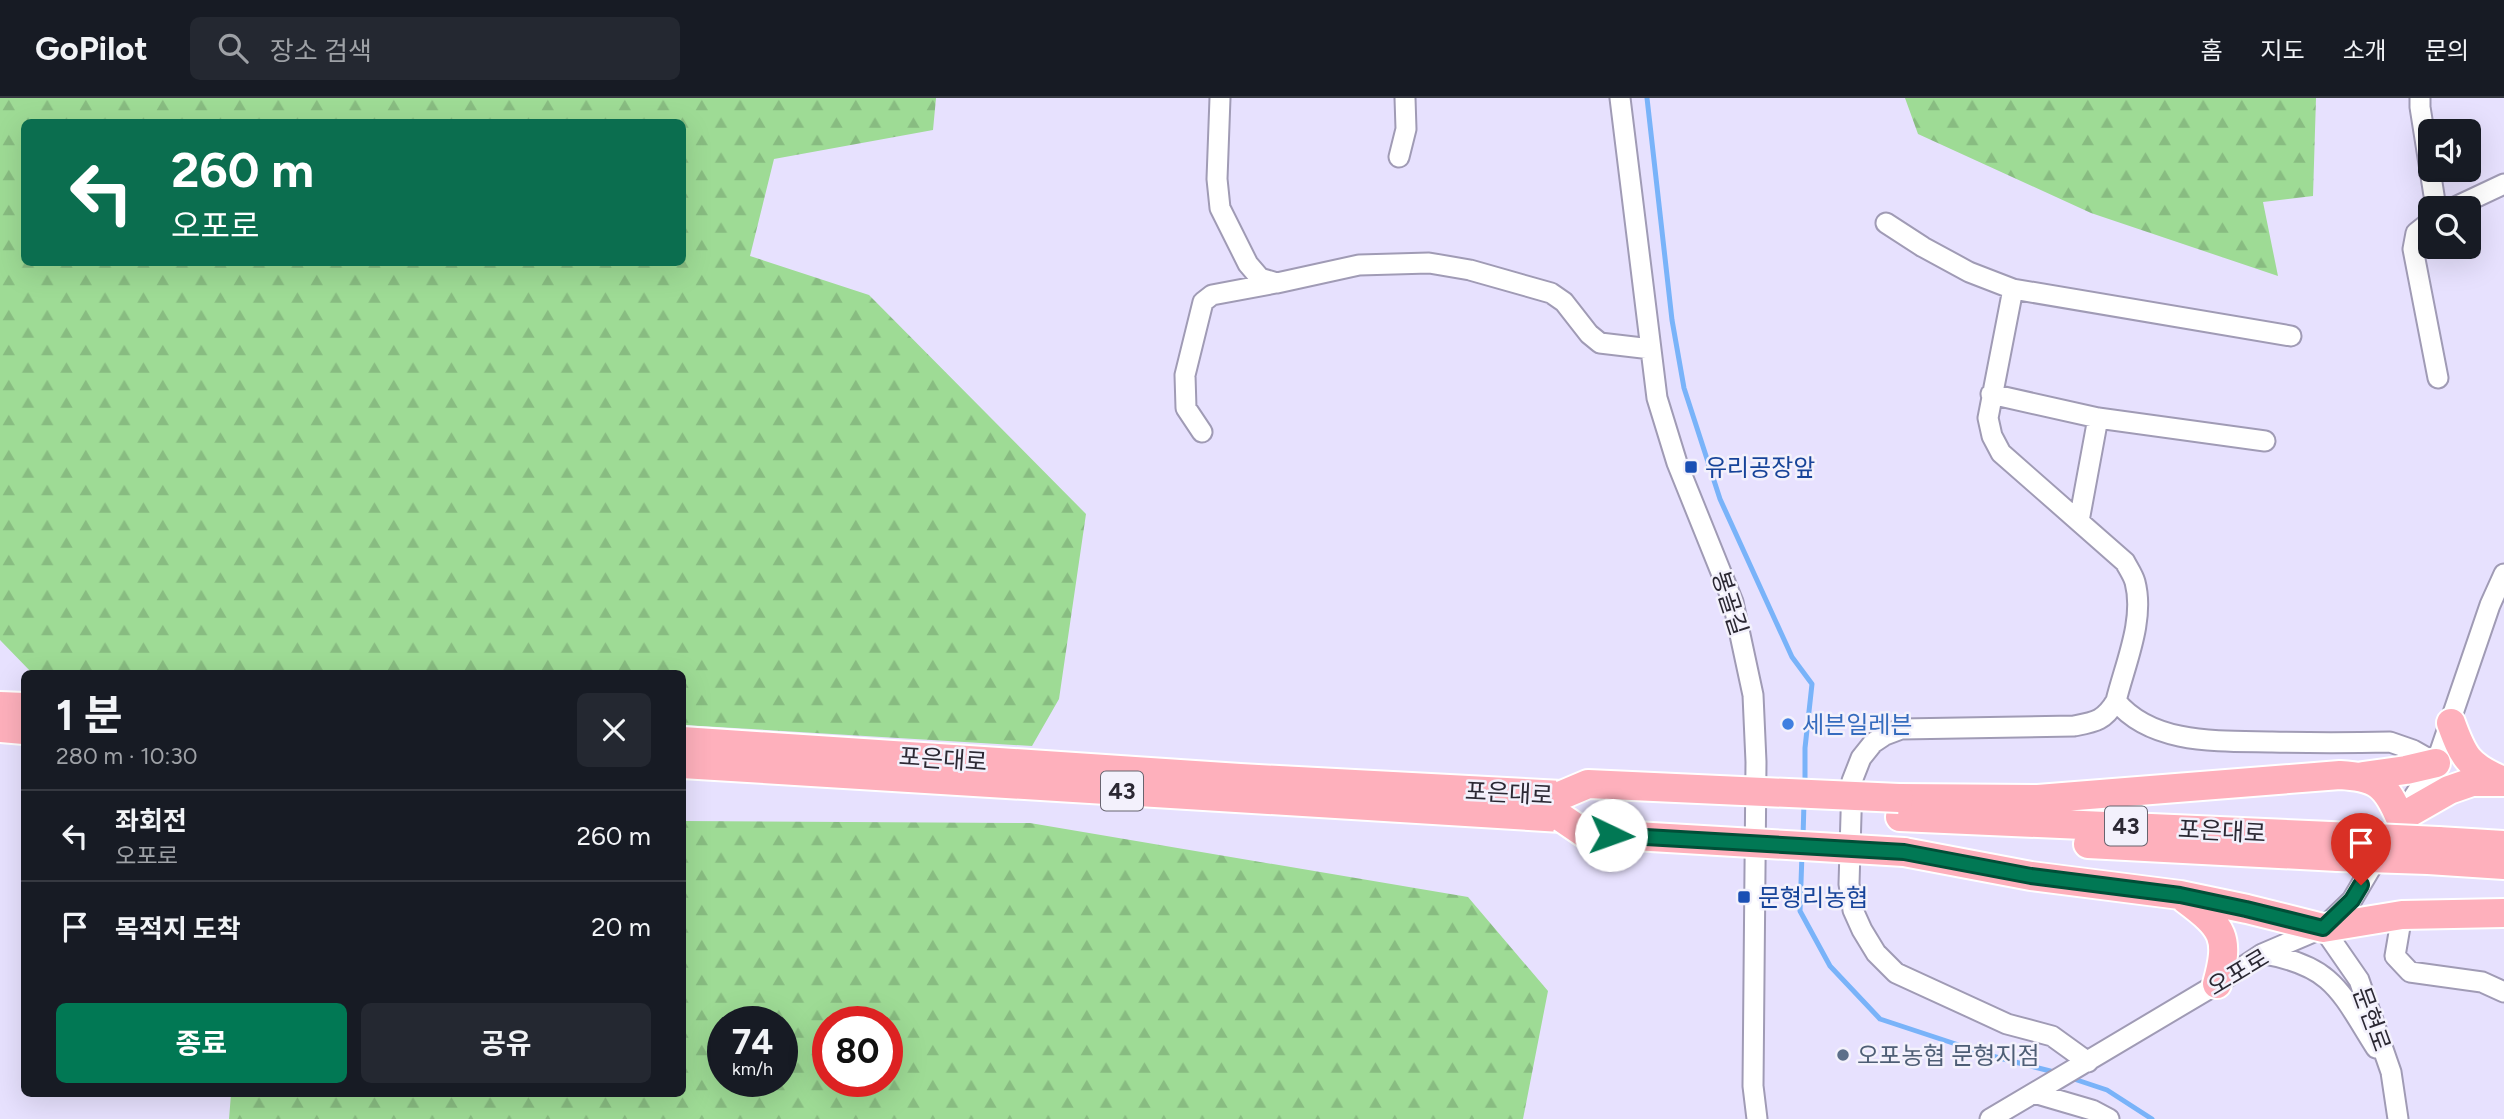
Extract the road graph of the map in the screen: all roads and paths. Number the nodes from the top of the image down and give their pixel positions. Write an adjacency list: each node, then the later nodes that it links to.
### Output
1 (1220, 98): 11 (street)
2 (1405, 98): 5 (street)
3 (1620, 98): 14 (street, 봉골길)
4 (2420, 98): 7 (street)
5 (1399, 157)
6 (2504, 184): 8 (street)
7 (2434, 196)
8 (2478, 196)
9 (1886, 223): 12 (street)
10 (2418, 231): 15 (street)
11 (1277, 283): 14 (street); 18 (street)
12 (2013, 289): 13 (street); 16 (street)
13 (2291, 336)
14 (1651, 349): 50 (street, 봉골길)
15 (2438, 378)
16 (1991, 394): 17 (street); 20 (street)
17 (2098, 418): 19 (street); 20 (street)
18 (1202, 432)
19 (2265, 441)
20 (2079, 522): 22 (street)
21 (2504, 574): 25 (street, 오포로)
22 (2116, 701): 29 (street); 47 (street)
23 (0, 706): 24 (highway)
24 (21, 707)
25 (2451, 723): 30 (street, 오포로); 33 (highway)
26 (0, 729): 27 (highway)
27 (21, 730)
28 (686, 741): 34 (highway, 포은대로 / 43)
29 (2349, 743): 30 (street); 32 (street)
30 (2436, 763): 32 (highway); 35 (street, 오포로)
31 (686, 764): 34 (highway, 포은대로 / 43)
32 (2363, 776): 35 (highway); 36 (highway)
33 (2504, 781): 35 (highway)
34 (1562, 807): 36 (highway, bridge); 36 (highway, bridge)
35 (2400, 818): 43 (street, 오포로)
36 (1901, 825): 38 (highway, 포은대로 / 43, bridge); 40 (highway)
37 (2504, 845): 38 (highway, 43)
38 (2433, 851): 39 (highway, 43)
39 (2504, 865)
40 (2180, 895): 43 (highway); 45 (highway)
41 (2504, 913): 42 (highway)
42 (2402, 915): 43 (highway); 46 (street)
43 (2323, 928): 44 (street, 오포로); 48 (street, 문현로)
44 (2263, 954): 45 (street, 오포로); 48 (street)
45 (2217, 984): 47 (street, 오포로)
46 (2504, 992)
47 (2083, 1065): 49 (street, 오포로)
48 (2391, 1072): 53 (street, 문현로)
49 (2034, 1093): 51 (street, 오포로); 52 (street)
50 (1757, 1119)
51 (1990, 1119)
52 (2109, 1119)
53 (2398, 1119)

